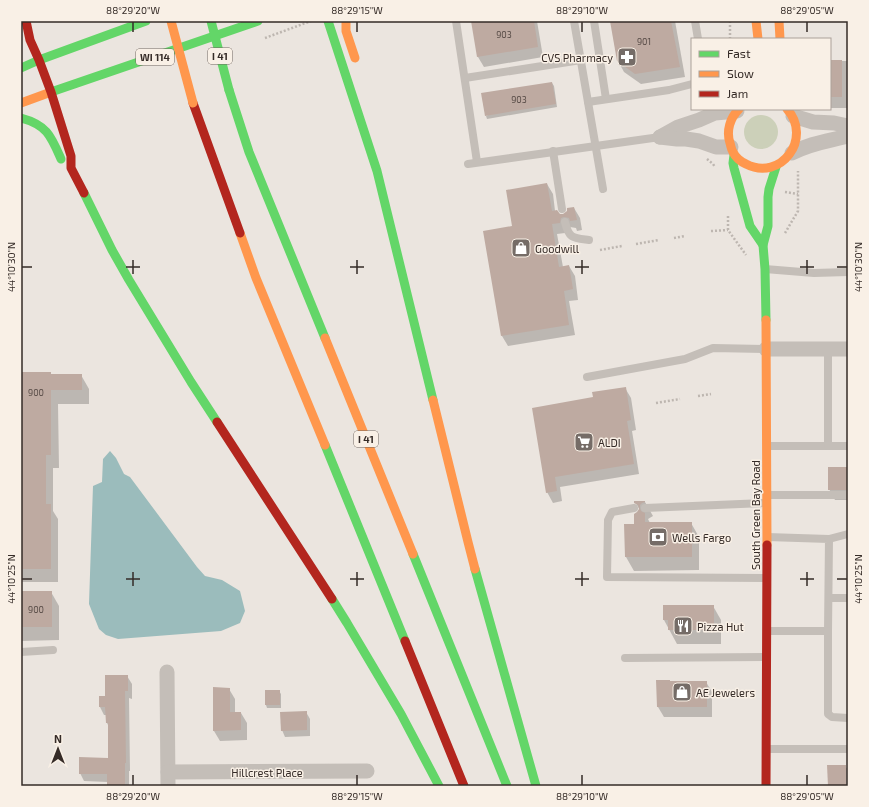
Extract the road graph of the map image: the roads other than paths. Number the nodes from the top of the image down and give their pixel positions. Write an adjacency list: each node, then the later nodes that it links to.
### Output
1 (26, 21): 17 (main road)
2 (146, 21): 17 (main road)
3 (171, 21): 78 (main road, bridge)
4 (210, 21): 79 (main road, I 41, bridge)
5 (258, 21): 23 (main road, WI 114)
6 (328, 21): 40 (main road)
7 (346, 21): 19 (main road)
8 (456, 21): 21 (lane)
9 (574, 21): 18 (lane)
10 (594, 21): 24 (lane)
11 (695, 21): 14 (lane)
12 (756, 21): 15 (main road)
13 (779, 21): 16 (main road)
14 (698, 38)
15 (758, 38)
16 (780, 38)
17 (40, 60): 20 (main road); 23 (main road)
18 (581, 60): 21 (lane); 25 (lane)
19 (358, 67)
20 (21, 68)
21 (465, 78): 36 (lane)
22 (691, 84): 24 (lane)
23 (51, 92): 26 (main road); 39 (main road)
24 (606, 99): 25 (lane)
25 (588, 102): 33 (lane)
26 (21, 103)
27 (738, 110): 32 (street); 35 (main road)
28 (790, 112): 30 (street); 37 (main road)
29 (21, 118): 39 (main road)
30 (848, 126)
31 (848, 136): 37 (street)
32 (660, 137): 33 (lane); 35 (street)
33 (596, 145): 36 (lane); 41 (lane)
34 (379, 148): 40 (main road)
35 (733, 151): 38 (main road); 45 (main road)
36 (553, 152): 42 (lane)
37 (792, 153): 38 (main road)
38 (776, 166): 45 (main road, South Green Bay Road)
39 (71, 168): 77 (main road)
40 (377, 171): 80 (main road)
41 (603, 189)
42 (562, 209)
43 (565, 222): 44 (lane)
44 (589, 240)
45 (763, 244): 46 (main road, South Green Bay Road)
46 (764, 269): 47 (lane); 48 (main road, South Green Bay Road)
47 (848, 272)
48 (766, 349): 49 (street); 51 (lane); 52 (main road, South Green Bay Road)
49 (828, 349): 50 (street); 53 (lane)
50 (848, 349)
51 (587, 377)
52 (766, 446): 53 (lane); 56 (main road, South Green Bay Road)
53 (828, 446): 54 (lane)
54 (848, 446)
55 (848, 495): 56 (lane)
56 (766, 499): 58 (lane); 60 (main road, South Green Bay Road)
57 (634, 508): 62 (lane)
58 (645, 508)
59 (848, 534): 61 (lane)
60 (767, 538): 61 (lane); 62 (main road, South Green Bay Road)
61 (829, 539): 63 (lane)
62 (767, 578): 65 (main road, South Green Bay Road)
63 (829, 598): 64 (lane); 66 (lane)
64 (848, 598)
65 (767, 631): 66 (lane); 69 (main road, South Green Bay Road)
66 (828, 631): 72 (lane)
67 (53, 650): 68 (lane)
68 (21, 652)
69 (767, 657): 70 (lane); 73 (main road, South Green Bay Road)
70 (625, 658)
71 (167, 672): 76 (street)
72 (848, 718)
73 (766, 749): 74 (lane); 81 (main road, South Green Bay Road)
74 (848, 749)
75 (367, 771): 76 (street, Hillcrest Place)
76 (168, 779)
77 (439, 786)
78 (464, 786)
79 (507, 786)
80 (536, 786)
81 (766, 786)

